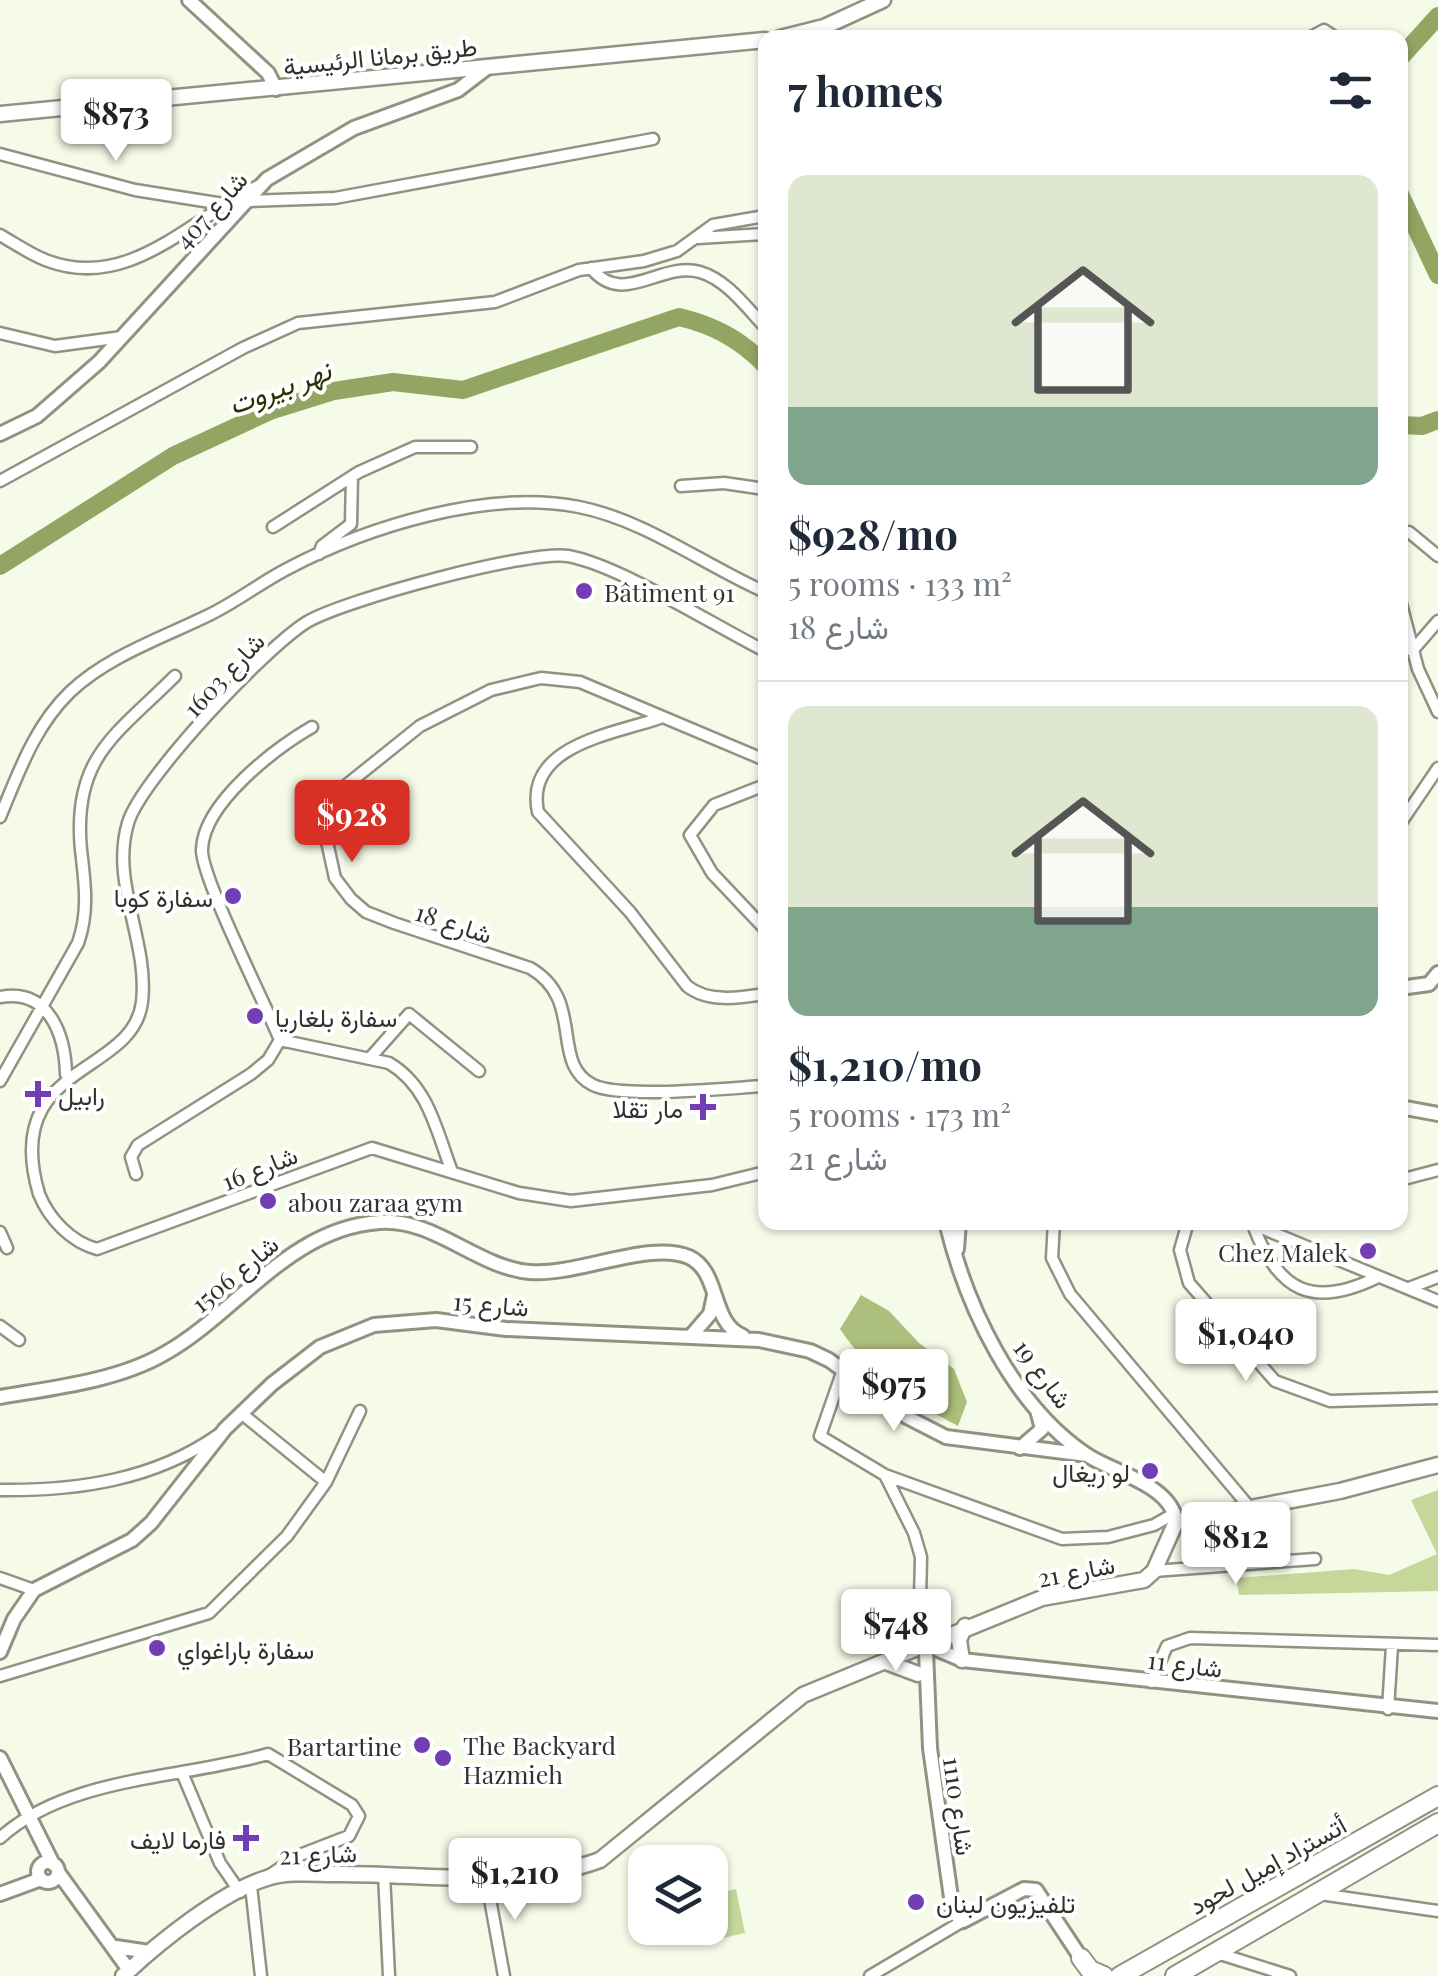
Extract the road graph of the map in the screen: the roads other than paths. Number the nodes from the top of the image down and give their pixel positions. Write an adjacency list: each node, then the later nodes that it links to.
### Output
1 (189, 0): 6 (street)
2 (883, 0): 3 (main road)
3 (812, 30)
4 (758, 41): 5 (main road, طريق برمانا الرئيسية)
5 (488, 66): 6 (main road, طريق برمانا الرئيسية); 10 (street, شارع 407)
6 (276, 89): 7 (main road, طريق برمانا الرئيسية)
7 (0, 114)
8 (654, 139): 11 (street)
9 (0, 154): 12 (street)
10 (261, 184): 11 (street, شارع 407); 12 (street)
11 (249, 202): 20 (street, شارع 407)
12 (224, 204): 15 (street)
13 (758, 217): 16 (street)
14 (758, 234): 16 (street)
15 (0, 235)
16 (698, 238): 17 (street)
17 (591, 268): 18 (street); 24 (street)
18 (758, 320)
19 (0, 334): 20 (street)
20 (122, 337): 21 (street, شارع 407)
21 (0, 434)
22 (471, 447): 23 (street)
23 (352, 478): 27 (street); 29 (street)
24 (0, 481)
25 (681, 486): 26 (street)
26 (758, 488)
27 (273, 526)
28 (1409, 532): 30 (street)
29 (319, 554): 31 (street); 44 (street)
30 (1438, 556)
31 (758, 589)
32 (1438, 621): 35 (street)
33 (1408, 634): 35 (street)
34 (758, 647): 54 (street, شارع 1603)
35 (1412, 651): 37 (street)
36 (175, 676): 50 (street)
37 (1438, 712)
38 (660, 718): 40 (street, شارع 18); 48 (street); 56 (street, شارع 18)
39 (312, 726): 51 (street)
40 (758, 757)
41 (1438, 768): 43 (street)
42 (758, 788): 45 (street)
43 (1408, 812)
44 (0, 817)
45 (758, 922)
46 (1438, 973): 47 (street)
47 (1408, 987)
48 (758, 994)
49 (0, 996): 50 (street)
50 (43, 1007): 54 (street); 55 (street)
51 (280, 1040): 52 (street); 61 (street)
52 (370, 1058): 53 (street); 59 (street)
53 (479, 1070)
54 (66, 1074): 59 (street, شارع 16)
55 (0, 1081)
56 (758, 1086)
57 (1408, 1108): 58 (street)
58 (1438, 1114)
59 (450, 1169): 62 (street, شارع 16)
60 (1438, 1170): 63 (street)
61 (136, 1174)
62 (758, 1174)
63 (1408, 1178)
64 (948, 1230): 72 (street, شارع 19)
65 (958, 1230): 72 (street)
66 (1054, 1230): 95 (street)
67 (1186, 1230): 84 (street)
68 (1253, 1230): 73 (street)
69 (1264, 1230): 73 (street)
70 (0, 1232): 71 (street)
71 (7, 1248)
72 (956, 1256): 85 (street, شارع 19)
73 (1378, 1277): 75 (street)
74 (1438, 1277): 75 (street)
75 (1409, 1288): 77 (street)
76 (714, 1293): 79 (street); 81 (street, شارع 1506); 83 (street, شارع 1506)
77 (1438, 1301)
78 (0, 1326): 80 (street)
79 (691, 1336): 81 (street, شارع 15); 87 (street, شارع 15)
80 (19, 1340)
81 (758, 1340): 82 (street, شارع 15)
82 (843, 1370): 89 (street, شارع 15); 92 (street)
83 (0, 1397)
84 (1438, 1398)
85 (1036, 1408): 89 (street); 90 (street, شارع 19)
86 (360, 1411): 93 (street)
87 (241, 1414): 88 (street, شارع 15); 93 (street)
88 (225, 1429): 94 (street); 100 (street, شارع 15)
89 (1020, 1448): 90 (street, شارع 15)
90 (1086, 1454): 96 (street, شارع 19)
91 (1438, 1465): 95 (main road)
92 (885, 1475): 96 (street); 104 (street)
93 (326, 1482): 109 (street)
94 (0, 1490)
95 (1251, 1508): 96 (main road)
96 (1175, 1517): 98 (main road)
97 (1314, 1559): 98 (street)
98 (1154, 1570): 101 (main road, شارع 21)
99 (0, 1578): 100 (street)
100 (34, 1590): 105 (street)
101 (964, 1626): 104 (main road, شارع 21); 106 (main road)
102 (1438, 1645): 103 (street)
103 (1392, 1646): 110 (street); 112 (street)
104 (923, 1647): 106 (street, شارع 11); 107 (main road, شارع 21); 108 (street); 111 (street)
105 (0, 1652)
106 (962, 1660): 110 (street, شارع 11)
107 (885, 1662): 108 (main road); 123 (main road, شارع 21)
108 (918, 1674): 111 (street)
109 (0, 1676)
110 (1151, 1682): 112 (street, شارع 11)
111 (926, 1691): 128 (street, شارع 1110)
112 (1388, 1708): 113 (street, شارع 11)
113 (1438, 1711)
114 (0, 1758): 117 (street)
115 (183, 1776): 117 (street); 122 (street); 124 (street)
116 (1438, 1796): 139 (highway, أتستراد إميل لحود)
117 (26, 1815): 119 (street); 120 (street)
118 (1438, 1823): 126 (highway, أتستراد إميل لحود)
119 (0, 1838)
120 (48, 1872): 125 (street); 129 (street)
121 (384, 1874): 122 (main road, شارع 21); 123 (main road, شارع 21); 135 (street)
122 (267, 1878): 124 (main road, شارع 21)
123 (486, 1878): 136 (street)
124 (245, 1889): 130 (main road, شارع 21); 134 (street)
125 (0, 1894)
126 (1317, 1894): 127 (street); 131 (highway, أتستراد إميل لحود)
127 (1438, 1911)
128 (963, 1921): 132 (street); 137 (street)
129 (116, 1946): 130 (street); 133 (street)
130 (148, 1952): 133 (main road, شارع 21)
131 (1216, 1952): 140 (highway, أتستراد إميل لحود); 141 (street)
132 (1082, 1967): 138 (highway)
133 (126, 1973)
134 (261, 1976)
135 (389, 1976)
136 (504, 1976)
137 (870, 1976)
138 (1104, 1976)
139 (1119, 1976)
140 (1175, 1976)
141 (1290, 1976)

